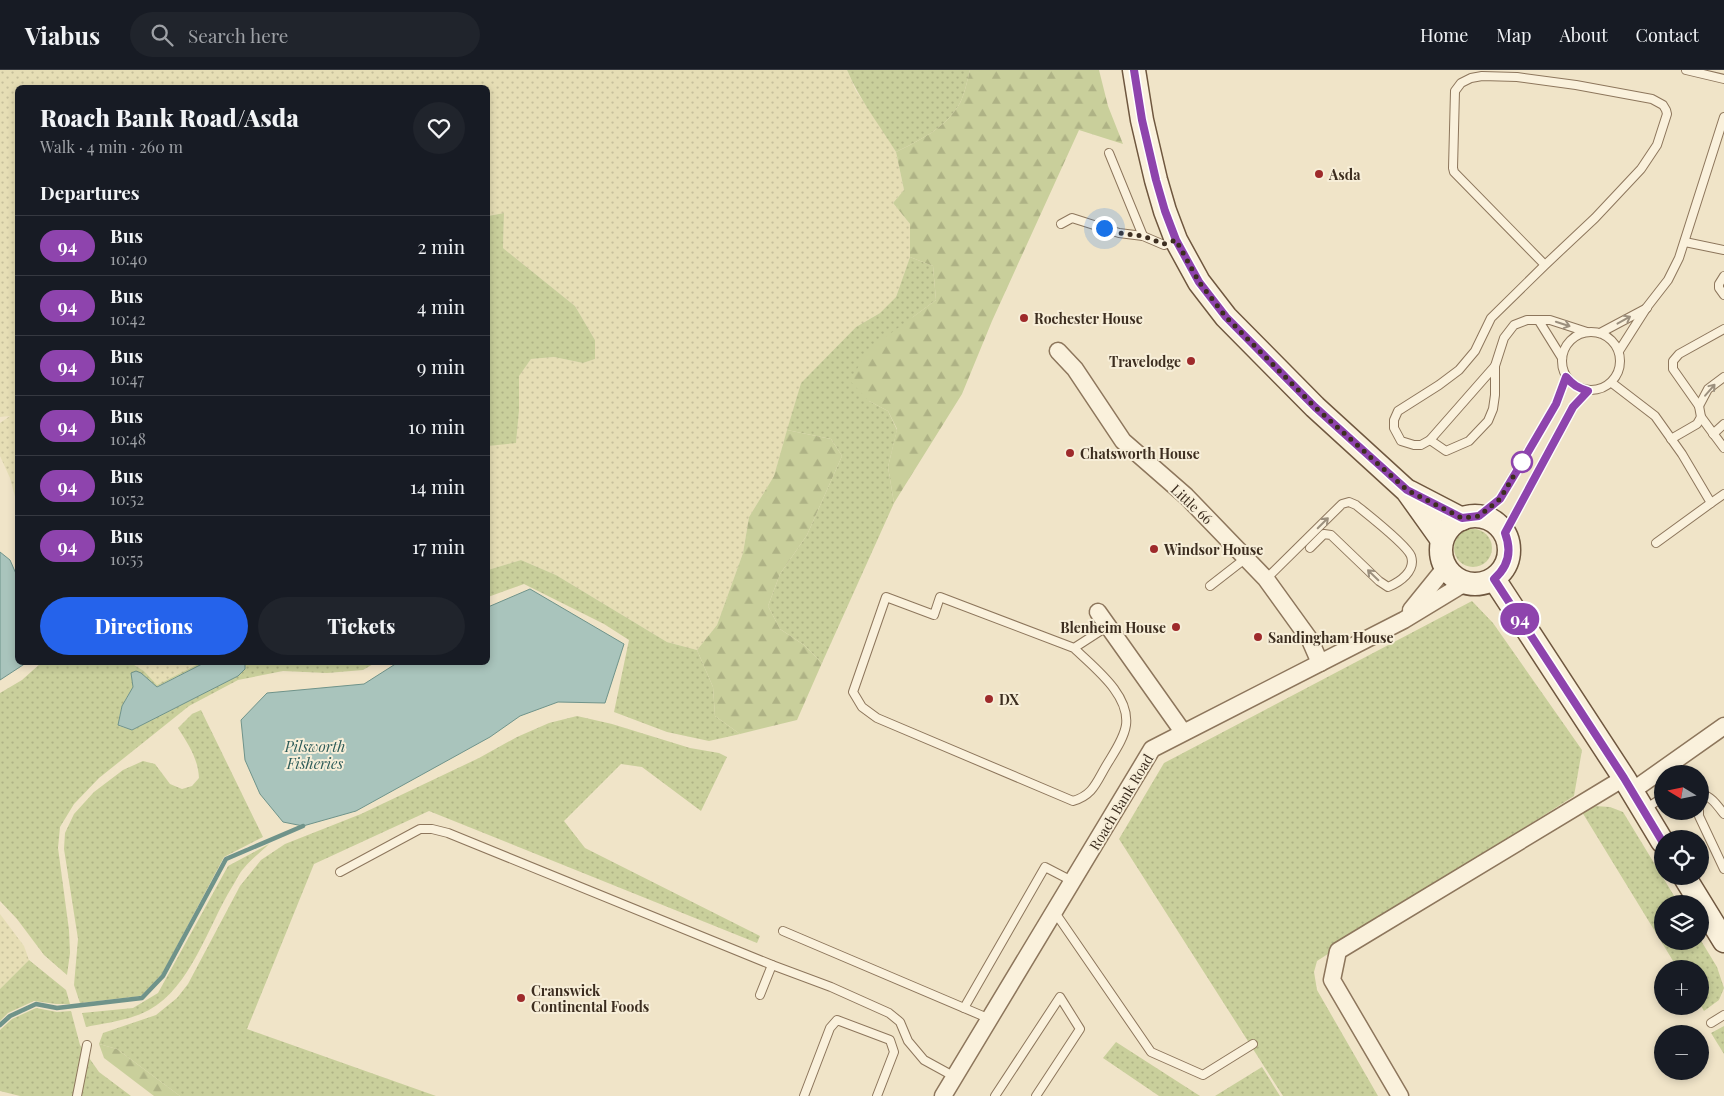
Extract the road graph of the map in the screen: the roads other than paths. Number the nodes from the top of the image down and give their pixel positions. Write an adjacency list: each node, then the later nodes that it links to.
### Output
1 (1134, 70): 8 (street)
2 (1686, 70): 3 (lane)
3 (1724, 79)
4 (1724, 117): 9 (lane)
5 (1108, 154): 7 (lane)
6 (1061, 224): 7 (lane)
7 (1143, 236): 8 (lane)
8 (1176, 240): 34 (street)
9 (1685, 242): 10 (lane); 14 (lane)
10 (1724, 250)
11 (1545, 264): 11 (lane); 32 (lane)
12 (1724, 276): 13 (lane)
13 (1724, 296)
14 (1647, 307): 18 (lane, one-way to 14); 20 (lane)
15 (1539, 321): 17 (lane, one-way to 17); 21 (lane); 22 (lane)
16 (1724, 329): 27 (lane)
17 (1587, 332): 18 (lane); 21 (lane)
18 (1600, 333): 20 (lane)
19 (1058, 351): 42 (street, Little 66)
20 (1619, 351): 25 (lane)
21 (1562, 358): 23 (lane)
22 (1495, 366): 32 (lane); 32 (lane)
23 (1566, 377): 26 (lane); 37 (lane)
24 (1724, 377): 27 (lane, one-way to 24)
25 (1612, 383): 26 (lane); 31 (lane)
26 (1588, 391): 38 (lane)
27 (1699, 406): 28 (lane)
28 (1701, 417): 30 (lane); 31 (lane)
29 (1724, 424): 30 (lane)
30 (1713, 434): 33 (lane)
31 (1671, 438): 36 (lane)
32 (1430, 440)
33 (1724, 448)
34 (1407, 490): 37 (street); 39 (street)
35 (1724, 494): 36 (lane)
36 (1712, 503): 40 (lane)
37 (1470, 517): 38 (street); 39 (street)
38 (1505, 533): 45 (street)
39 (1442, 540): 43 (street)
40 (1656, 543)
41 (1310, 548): 44 (lane, one-way to 41)
42 (1246, 558): 44 (street, Little 66); 47 (lane)
43 (1445, 568): 46 (street); 49 (street, Roach Bank Road)
44 (1266, 579): 52 (street, Little 66)
45 (1494, 579): 46 (street); 55 (street)
46 (1465, 583): 49 (street, Roach Bank Road)
47 (1210, 586)
48 (1098, 612): 50 (street)
49 (1404, 620): 52 (street, Roach Bank Road)
50 (1108, 626): 51 (lane); 54 (street)
51 (1074, 648): 51 (lane)
52 (1320, 663): 54 (street, Roach Bank Road)
53 (1724, 726): 55 (street)
54 (1183, 732): 64 (street, Roach Bank Road)
55 (1628, 785): 58 (street); 84 (street)
56 (1709, 799): 59 (lane)
57 (1654, 803): 58 (lane)
58 (1643, 810): 61 (street)
59 (1724, 814)
60 (1701, 820): 62 (lane)
61 (1655, 830)
62 (1724, 869)
63 (340, 872): 69 (lane)
64 (1072, 882): 66 (street, Roach Bank Road); 71 (lane)
65 (1690, 885): 68 (street)
66 (1054, 912): 73 (street, Roach Bank Road); 75 (lane)
67 (782, 931): 71 (lane)
68 (1724, 941)
69 (772, 966): 70 (lane); 77 (lane)
70 (760, 995)
71 (964, 1008): 73 (lane)
72 (1724, 1015): 74 (lane)
73 (990, 1019): 77 (street, Roach Bank Road)
74 (1711, 1023)
75 (1253, 1044)
76 (87, 1045): 78 (lane)
77 (955, 1077): 81 (street, Roach Bank Road)
78 (76, 1096)
79 (804, 1096): 80 (lane)
80 (877, 1096)
81 (943, 1096)
82 (995, 1096): 83 (lane)
83 (1036, 1096)
84 (1400, 1096)

